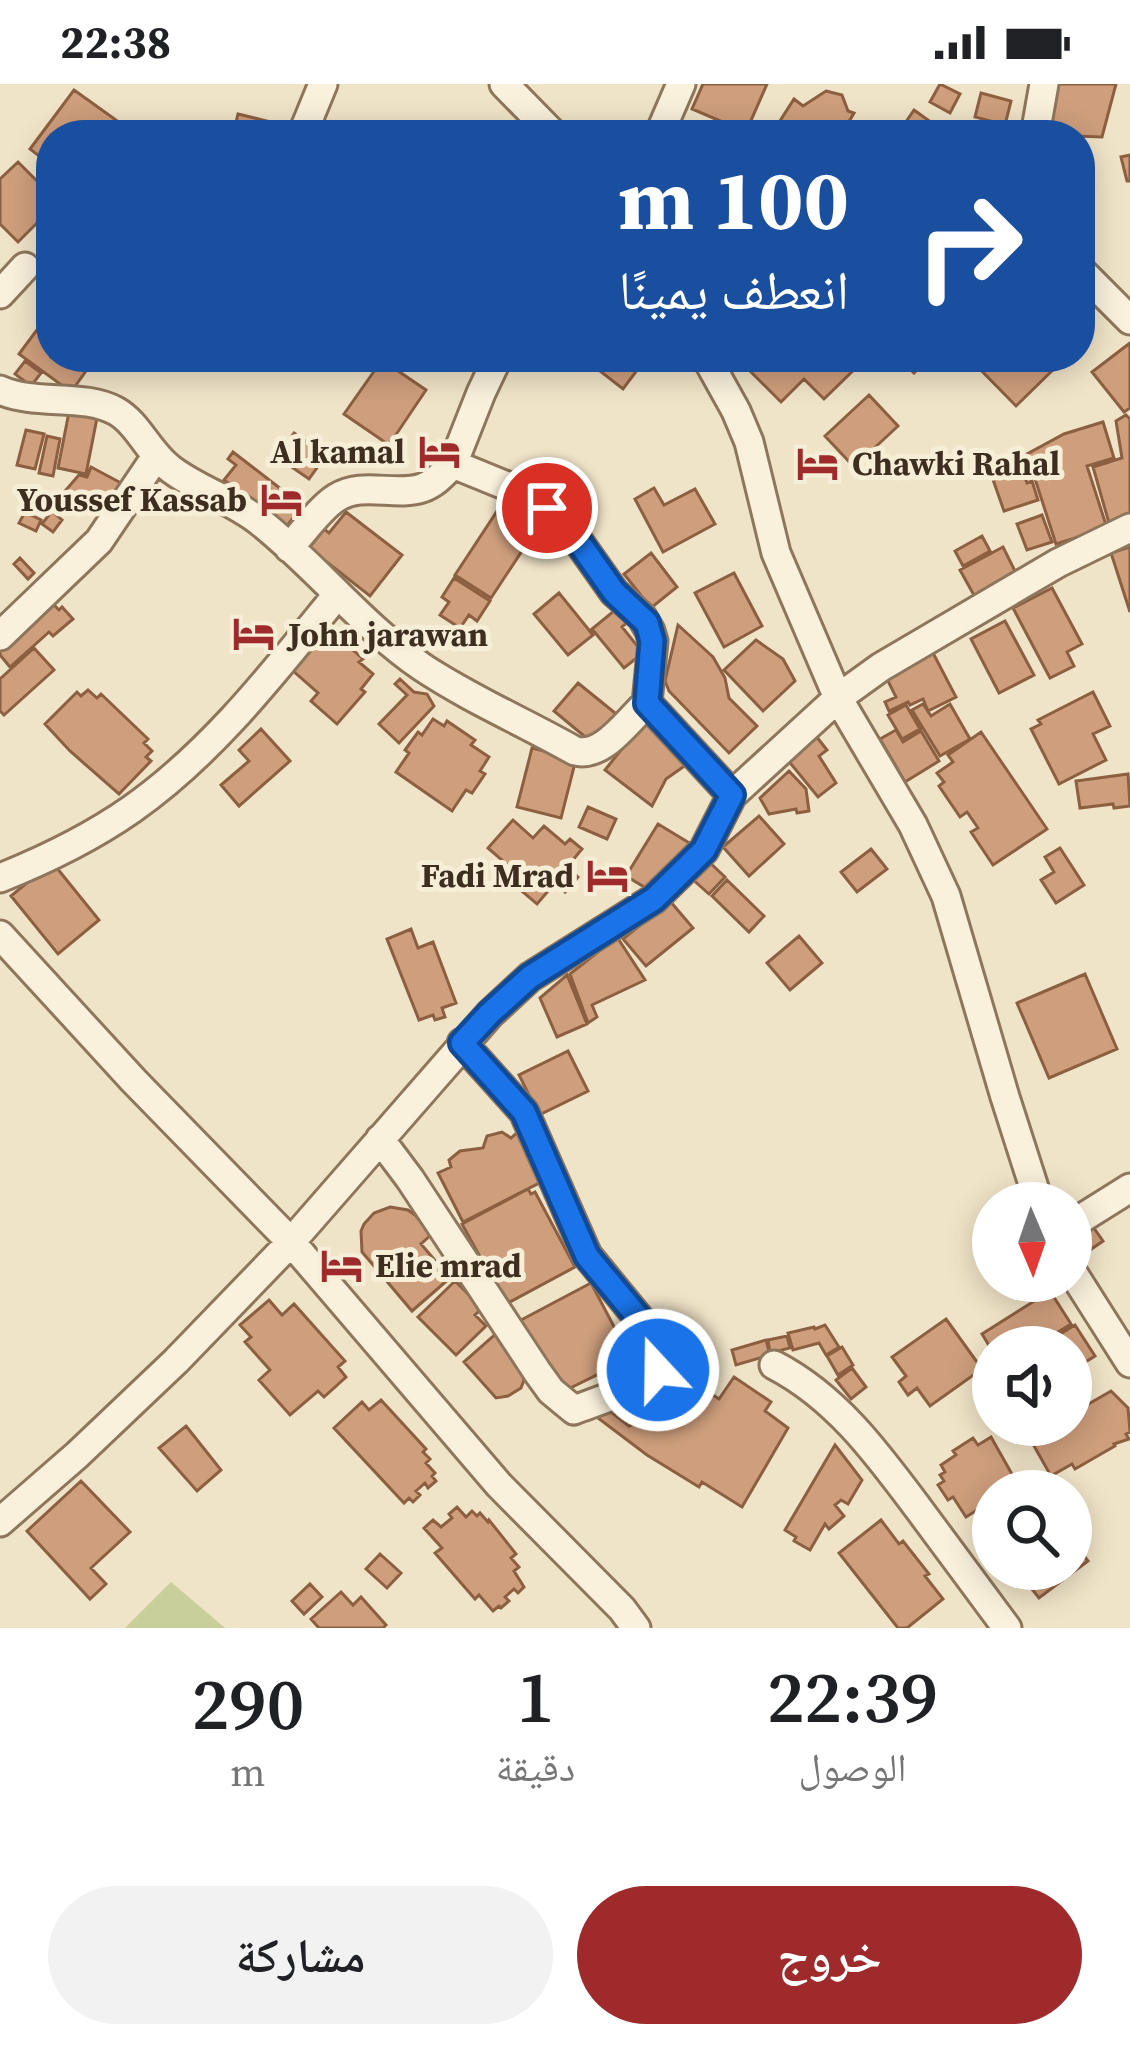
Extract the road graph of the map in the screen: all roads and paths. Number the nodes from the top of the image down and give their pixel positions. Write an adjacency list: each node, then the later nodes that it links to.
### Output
1 (323, 84): 5 (street)
2 (504, 84): 6 (street)
3 (681, 84): 7 (street)
4 (1044, 84): 8 (street)
5 (308, 120)
6 (539, 120)
7 (665, 120)
8 (1038, 120)
9 (25, 267): 11 (street)
10 (1095, 285): 12 (street)
11 (0, 294)
12 (1130, 320)
13 (491, 372): 17 (street)
14 (714, 372): 22 (street)
15 (0, 390): 16 (street)
16 (154, 458): 19 (street); 21 (street)
17 (453, 464): 19 (street); 23 (street)
18 (1130, 528): 22 (street)
19 (289, 548): 20 (street)
20 (338, 595): 23 (street); 25 (street)
21 (0, 636)
22 (838, 698): 24 (street); 29 (street)
23 (647, 703): 24 (street)
24 (732, 795): 27 (street)
25 (0, 878)
26 (0, 934): 32 (street)
27 (462, 1043): 28 (street); 28 (street)
28 (380, 1139): 32 (street)
29 (1032, 1182)
30 (1130, 1188): 31 (street)
31 (1092, 1212)
32 (291, 1242): 36 (street); 37 (street)
33 (1091, 1302): 34 (street)
34 (1130, 1364)
35 (774, 1366): 38 (street)
36 (0, 1522)
37 (636, 1628)
38 (1006, 1628)

